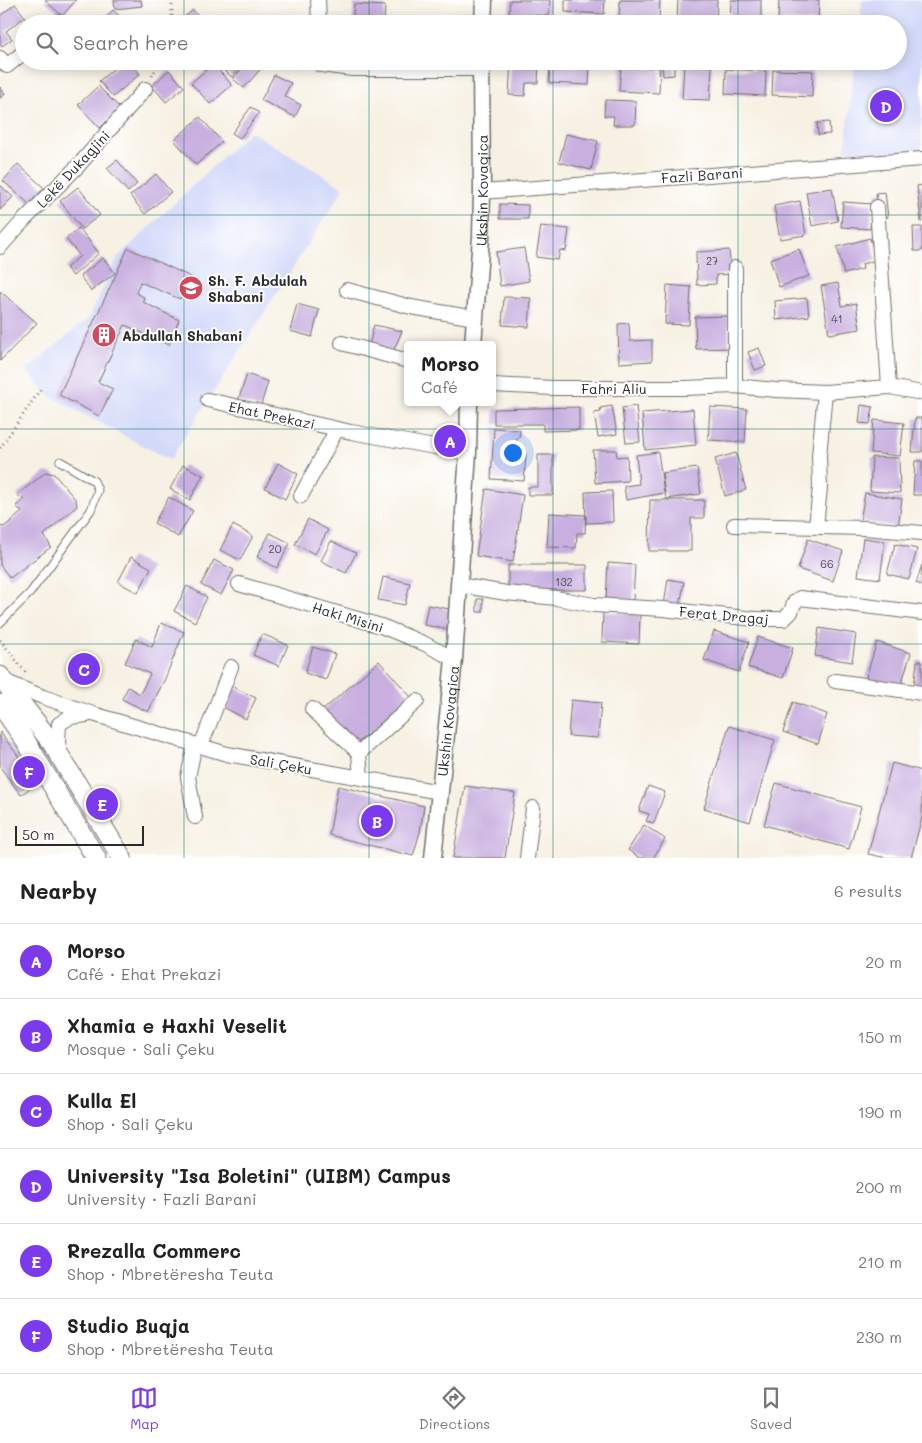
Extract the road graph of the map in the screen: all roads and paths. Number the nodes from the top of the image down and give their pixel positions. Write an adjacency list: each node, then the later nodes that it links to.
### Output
1 (172, 0): 4 (path)
2 (318, 0): 5 (street)
3 (484, 0): 6 (street)
4 (172, 15)
5 (319, 15)
6 (483, 15)
7 (0, 58): 8 (street)
8 (15, 59)
9 (481, 70): 12 (street, Ukshin Kovaqica)
10 (145, 89): 14 (street, Lekë Dukagjini)
11 (922, 159): 12 (street, Fazli Barani)
12 (482, 192): 17 (street, Ukshin Kovaqica)
13 (877, 207): 23 (street)
14 (0, 247)
15 (736, 268): 22 (street)
16 (347, 290): 17 (street)
17 (475, 318): 18 (street, Ukshin Kovaqica)
18 (473, 341)
19 (342, 343): 20 (street)
20 (404, 360)
21 (496, 385): 22 (street, Fahri Aliu)
22 (735, 386): 25 (street, Fahri Aliu)
23 (889, 387): 25 (street, Fahri Aliu); 26 (street, Fahri Aliu)
24 (42, 388): 30 (path)
25 (825, 392): 35 (street)
26 (922, 393)
27 (208, 400): 29 (street, Ehat Prekazi)
28 (469, 406): 31 (street, Ukshin Kovaqica)
29 (337, 429): 31 (street, Ehat Prekazi); 33 (street, Ehat Prekazi)
30 (0, 448)
31 (468, 453): 38 (street, Ukshin Kovaqica)
32 (60, 461): 40 (lane)
33 (301, 496)
34 (734, 525): 35 (street)
35 (816, 528): 36 (street)
36 (922, 533)
37 (239, 584): 41 (street, Haki Misini)
38 (459, 585): 39 (street, Ferat Dragaj); 41 (street, Ukshin Kovaqica)
39 (922, 613)
40 (0, 624)
41 (454, 659): 54 (street, Ukshin Kovaqica)
42 (231, 666): 50 (street)
43 (2, 677): 49 (street, Sali Çeku); 52 (main road)
44 (835, 681): 45 (street)
45 (922, 693)
46 (417, 701): 51 (street)
47 (0, 704): 57 (main road)
48 (312, 709): 51 (street)
49 (93, 714): 50 (street, Sali Çeku); 52 (street, Sali Çeku)
50 (198, 745): 53 (street, Sali Çeku); 56 (street)
51 (358, 753): 53 (street)
52 (60, 757): 58 (main road)
53 (361, 778): 54 (street, Sali Çeku)
54 (440, 792): 59 (street, Ukshin Kovaqica)
55 (533, 808): 60 (street)
56 (195, 817)
57 (96, 858)
58 (122, 858)
59 (433, 858)
60 (527, 858)

